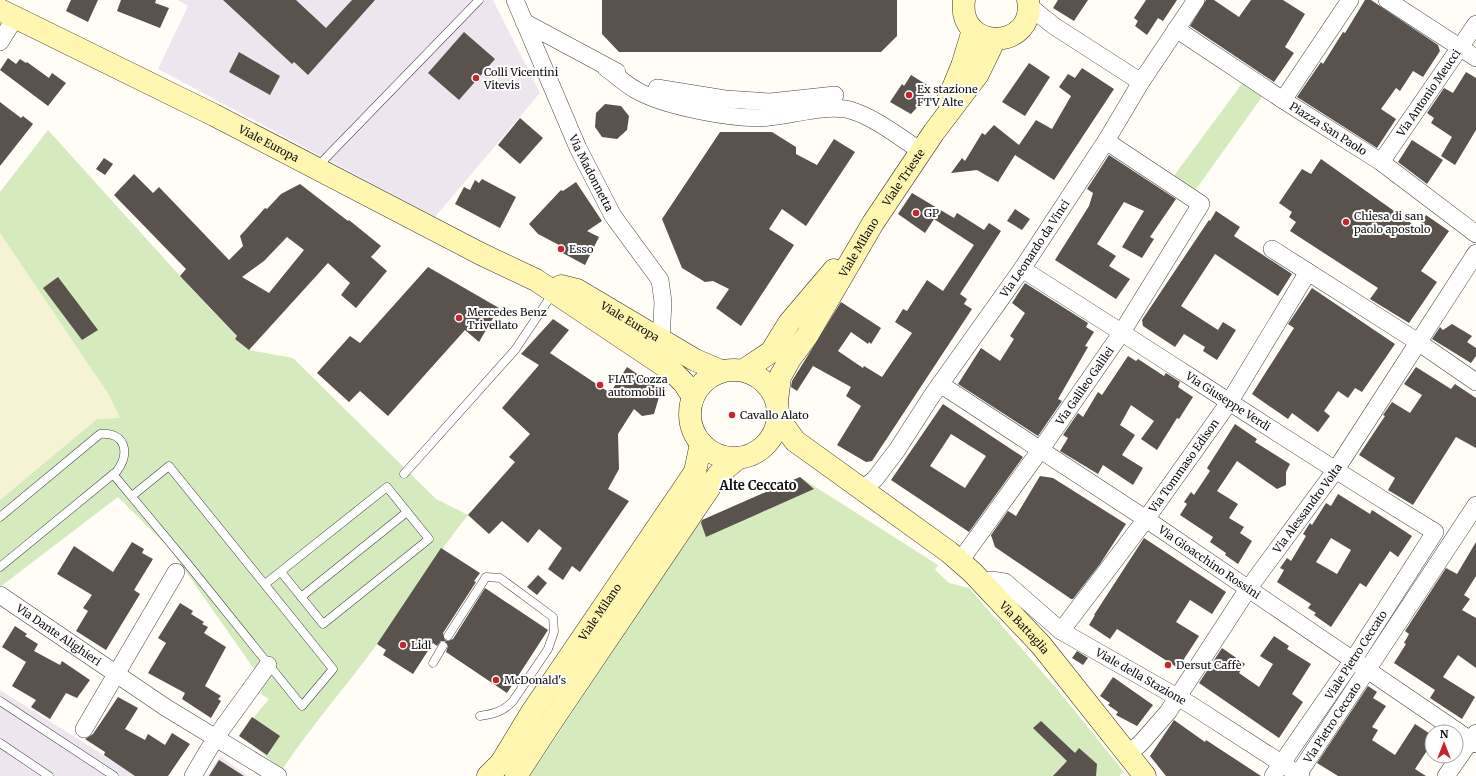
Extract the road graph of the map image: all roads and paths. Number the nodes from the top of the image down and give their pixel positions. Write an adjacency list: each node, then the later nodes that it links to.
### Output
1 (479, 0): 27 (lane)
2 (515, 0): 9 (street, Via Madonnetta)
3 (964, 0): 14 (main road)
4 (1196, 0): 13 (street, Via Leonardo da Vinci)
5 (1350, 0): 22 (street)
6 (1387, 0): 17 (street)
7 (1029, 3): 11 (street); 12 (main road)
8 (8, 14): 16 (street); 27 (main road, Viale Europa)
9 (524, 22): 19 (street); 36 (street, Via Madonnetta)
10 (1476, 24): 17 (street, Via Antonio Meucci)
11 (1054, 26): 12 (street); 20 (street)
12 (1022, 27): 15 (main road)
13 (1176, 29): 20 (street, Via Leonardo da Vinci); 22 (street, Piazza San Paolo)
14 (973, 30): 15 (main road); 23 (main road, Viale Trieste)
15 (995, 39): 23 (main road, Viale Trieste)
16 (0, 42)
17 (1460, 47): 18 (street); 26 (street, Via Antonio Meucci)
18 (1476, 58)
19 (606, 68): 21 (street); 25 (street)
20 (1141, 82): 24 (street, Via Leonardo da Vinci)
21 (835, 95)
22 (1283, 100): 26 (street, Piazza San Paolo)
23 (934, 132): 25 (main road, Viale Trieste)
24 (1106, 141): 32 (street, Via Leonardo da Vinci); 35 (street, Via Galileo Galilei)
25 (921, 151): 28 (main road, Viale Trieste)
26 (1381, 162): 29 (street, Piazza San Paolo)
27 (317, 167): 34 (main road, Viale Europa)
28 (873, 223): 38 (main road, Viale Milano); 44 (main road, Viale Milano)
29 (1476, 234)
30 (1272, 249): 33 (street)
31 (1476, 253): 37 (street, Via Alessandro Volta)
32 (1022, 269): 35 (street, Via Giuseppe Verdi); 41 (street, Via Leonardo da Vinci)
33 (1308, 272): 37 (street); 43 (street, Via Tommaso Edison)
34 (545, 286): 36 (main road, Viale Europa); 42 (main road, Viale Europa); 51 (lane)
35 (1122, 332): 43 (street, Via Giuseppe Verdi); 47 (street, Via Galileo Galilei)
36 (661, 340): 39 (main road, Viale Europa)
37 (1418, 342): 40 (street); 49 (street, Via Alessandro Volta)
38 (744, 370): 39 (main road); 44 (main road)
39 (721, 371): 42 (main road)
40 (1476, 382)
41 (940, 384): 47 (street, Via Gioacchino Rossini); 52 (street, Via Leonardo da Vinci)
42 (693, 397): 45 (main road)
43 (1230, 401): 49 (street, Via Giuseppe Verdi); 58 (street, Via Tommaso Edison)
44 (778, 410): 46 (main road, Viale Milano); 52 (main road, Via Battaglia)
45 (701, 443): 48 (main road); 92 (main road, Viale Milano)
46 (762, 448): 48 (main road, Viale Milano); 54 (main road, Via Battaglia)
47 (1041, 449): 58 (street, Via Gioacchino Rossini); 60 (street, Via Galileo Galilei)
48 (738, 458): 93 (main road, Viale Milano)
49 (1335, 471): 59 (street, Via Giuseppe Verdi); 66 (street, Via Alessandro Volta)
50 (113, 474): 53 (lane); 57 (lane); 61 (lane)
51 (404, 474)
52 (862, 489): 54 (main road, Via Battaglia)
53 (132, 496): 65 (lane); 74 (lane)
54 (881, 503): 60 (main road, Via Battaglia)
55 (1476, 505): 75 (street, Viale Pietro Ceccato)
56 (407, 512): 63 (lane); 68 (lane); 68 (lane)
57 (0, 517)
58 (1146, 519): 66 (street, Via Gioacchino Rossini); 69 (street, Via Tommaso Edison)
59 (1435, 532): 72 (street, Viale Pietro Ceccato)
60 (960, 561): 64 (main road, Via Battaglia)
61 (0, 567)
62 (176, 572): 76 (street)
63 (281, 572): 65 (lane); 68 (lane)
64 (982, 583): 69 (street, Viale della Stazione); 84 (main road, Via Battaglia)
65 (265, 584): 74 (lane)
66 (1248, 589): 72 (street, Via Gioacchino Rossini); 77 (street, Via Alessandro Volta)
67 (0, 595): 76 (street, Via Dante Alighieri)
68 (301, 597)
69 (1061, 631): 77 (street, Viale della Stazione)
70 (448, 636): 79 (lane)
71 (443, 646): 73 (lane)
72 (1353, 660): 75 (street, Via Gioacchino Rossini); 85 (street, Viale Pietro Ceccato)
73 (433, 663)
74 (268, 666): 81 (street)
75 (1368, 670): 82 (street, Via Gioacchino Rossini); 87 (street, Via Pietro Ceccato)
76 (117, 675): 80 (street); 81 (street, Via Dante Alighieri)
77 (1176, 697): 84 (street, Via Alessandro Volta); 85 (street, Viale della Stazione)
78 (0, 701): 89 (lane)
79 (480, 716)
80 (84, 729)
81 (216, 737): 90 (street); 91 (street, Via Dante Alighieri)
82 (1474, 739): 94 (street)
83 (0, 743): 88 (lane)
84 (1127, 754): 86 (main road, Via Battaglia)
85 (1278, 770): 87 (street, Viale della Stazione)
86 (1141, 775)
87 (1299, 775)
88 (49, 776)
89 (114, 776)
90 (193, 776)
91 (278, 776)
92 (488, 776)
93 (516, 776)
94 (1446, 776)

